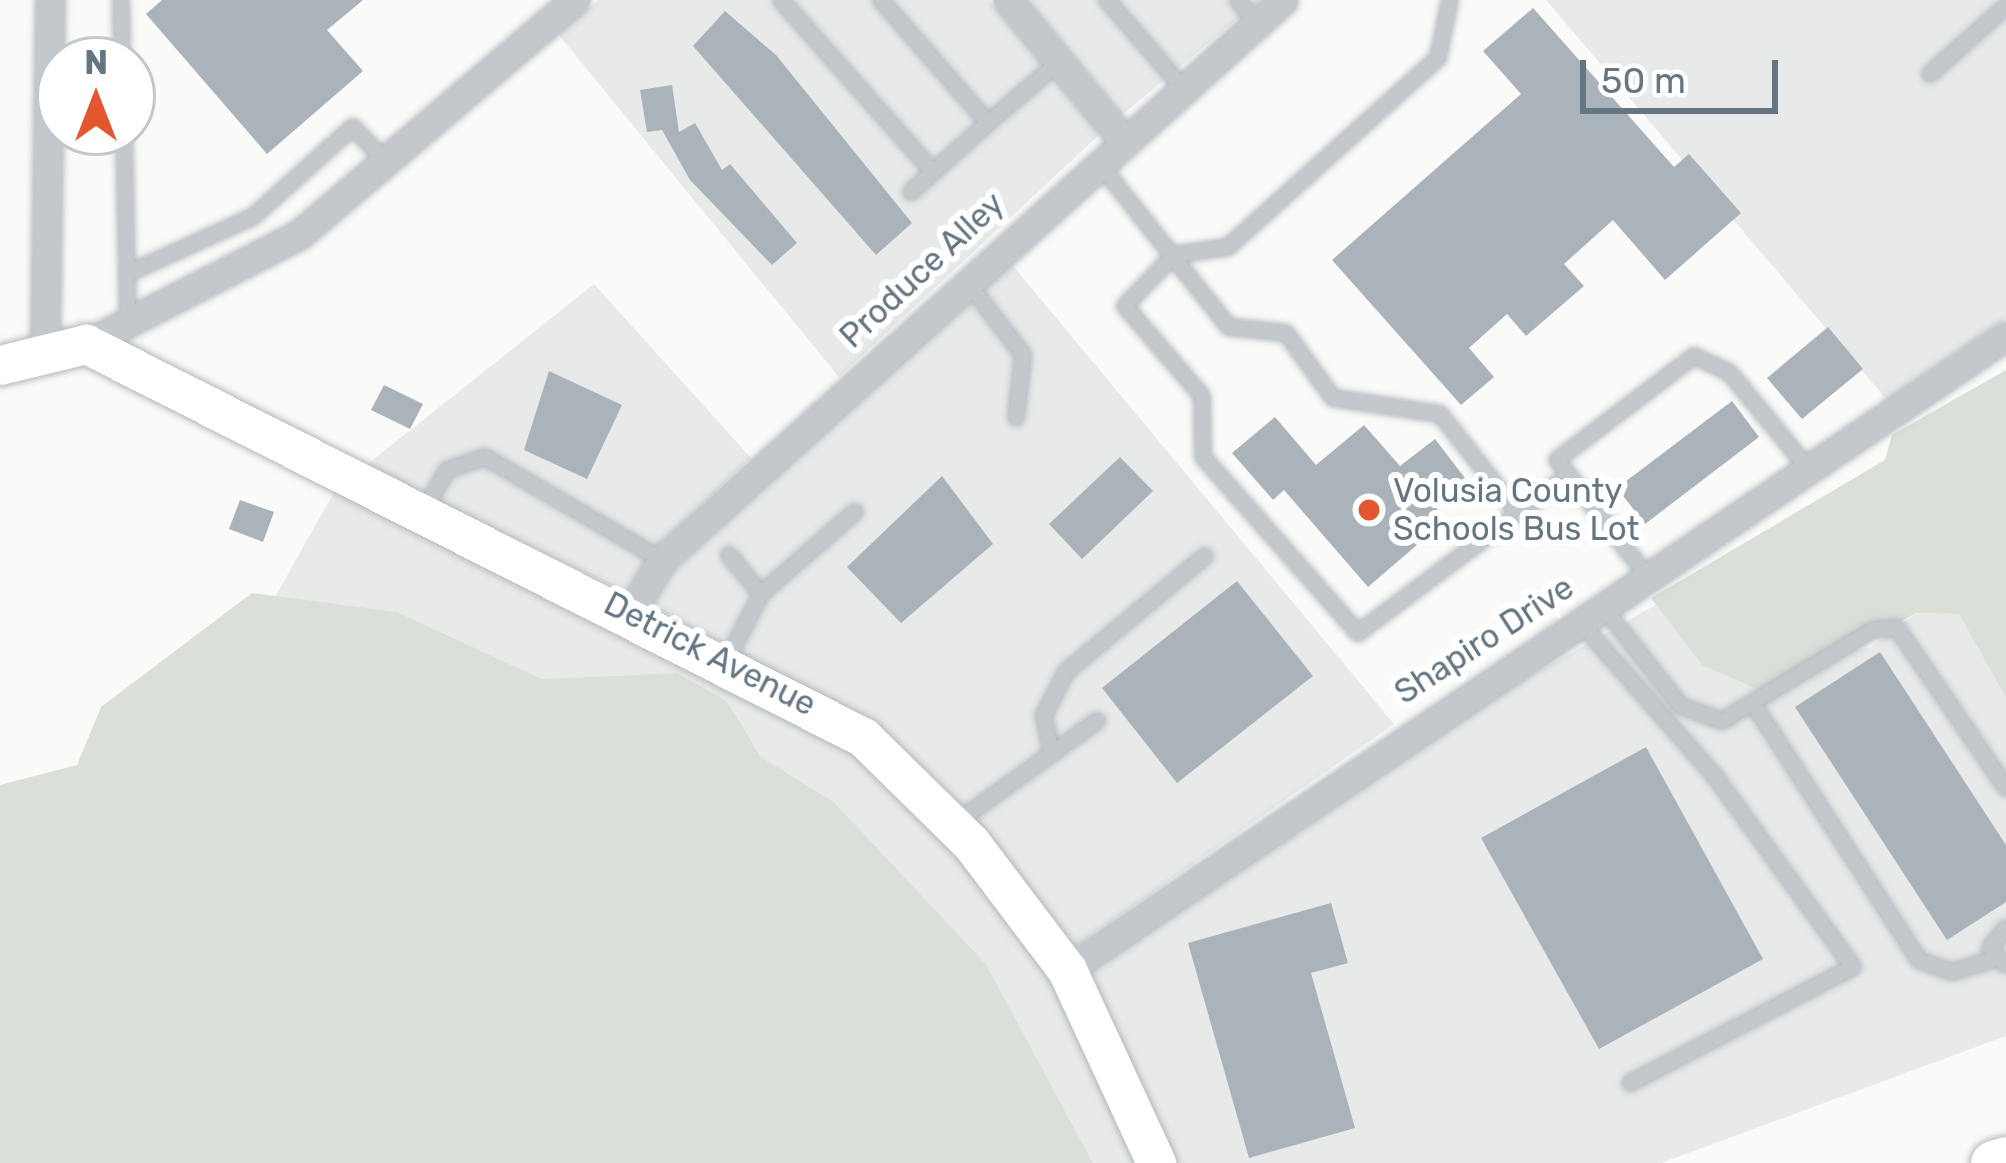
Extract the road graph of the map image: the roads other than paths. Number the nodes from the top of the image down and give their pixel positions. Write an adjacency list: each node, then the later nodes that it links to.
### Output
1 (50, 0): 30 (street)
2 (121, 0): 13 (lane)
3 (575, 0): 21 (street)
4 (781, 0): 22 (lane)
5 (880, 0): 17 (lane)
6 (1008, 0): 14 (street)
7 (1107, 0): 16 (lane)
8 (1238, 0): 12 (lane)
9 (1282, 0): 12 (street, Produce Alley)
10 (1450, 0): 24 (lane)
11 (2006, 6): 15 (lane)
12 (1256, 22): 16 (street, Produce Alley)
13 (122, 36)
14 (1059, 62): 17 (lane); 18 (street)
15 (1930, 74)
16 (1180, 86): 18 (street, Produce Alley)
17 (988, 123): 22 (lane)
18 (1120, 136): 20 (street, Produce Alley)
19 (125, 156): 25 (lane)
20 (1095, 158): 24 (lane); 26 (street, Produce Alley)
21 (385, 161): 25 (lane); 27 (street)
22 (933, 172): 23 (lane)
23 (910, 192)
24 (1174, 255): 36 (lane); 36 (lane)
25 (127, 274): 27 (lane)
26 (965, 279): 32 (lane); 40 (street, Produce Alley)
27 (128, 322): 29 (street)
28 (2006, 336): 33 (street, Shapiro Drive)
29 (86, 344): 30 (street); 37 (street, Detrick Avenue)
30 (45, 349): 31 (street)
31 (0, 365)
32 (1016, 418)
33 (1810, 471): 34 (lane); 41 (street, Shapiro Drive)
34 (1569, 475): 36 (lane); 41 (lane)
35 (855, 512): 42 (lane)
36 (1517, 512)
37 (422, 513): 40 (lane); 43 (street, Detrick Avenue)
38 (729, 555): 42 (lane)
39 (1205, 556): 48 (lane)
40 (662, 560): 43 (street, Produce Alley)
41 (1648, 577): 44 (street, Shapiro Drive)
42 (761, 594): 45 (lane)
43 (631, 611): 45 (street, Detrick Avenue)
44 (1590, 613): 46 (lane); 53 (street, Shapiro Drive); 54 (lane)
45 (727, 660): 50 (street, Detrick Avenue)
46 (1754, 705): 49 (lane); 52 (lane)
47 (1096, 722): 48 (lane)
48 (1052, 754): 50 (lane)
49 (2006, 788)
50 (953, 825): 53 (street, Detrick Avenue)
51 (2006, 928): 52 (lane)
52 (2001, 962)
53 (1067, 970): 56 (street, Detrick Avenue)
54 (1630, 1083)
55 (2006, 1159): 57 (main road)
56 (1156, 1163)
57 (1993, 1163)

